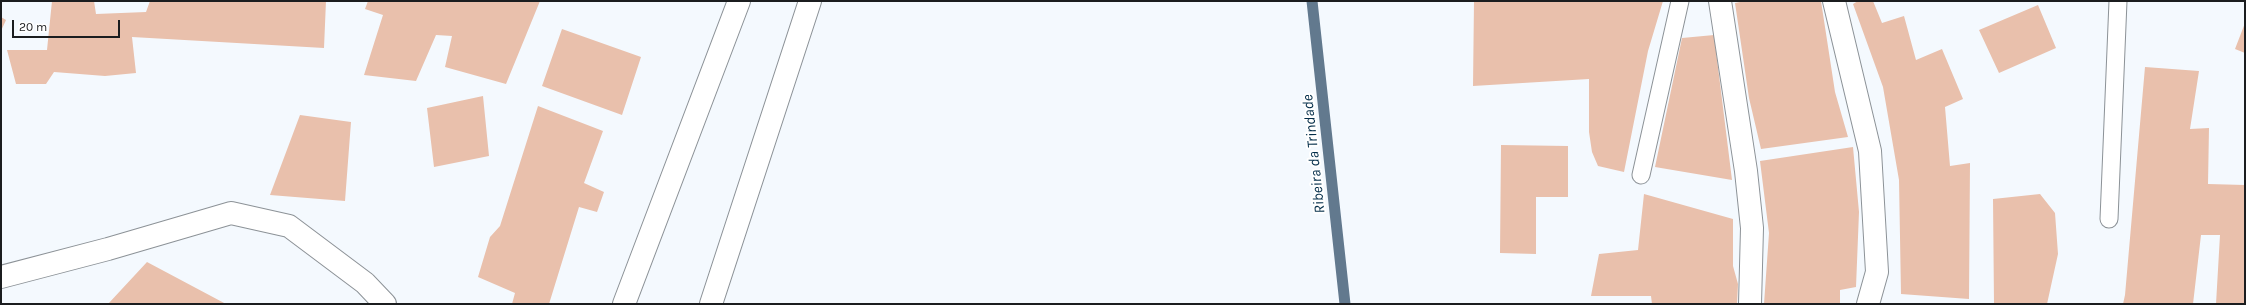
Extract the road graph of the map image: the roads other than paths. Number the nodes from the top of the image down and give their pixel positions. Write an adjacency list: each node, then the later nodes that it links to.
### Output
1 (739, 1): 11 (street)
2 (810, 1): 12 (street)
3 (1680, 1): 7 (lane)
4 (1720, 1): 13 (street)
5 (1834, 1): 14 (street)
6 (2118, 1): 8 (lane)
7 (1641, 175)
8 (2109, 219)
9 (1, 277): 10 (street)
10 (385, 304)
11 (624, 304)
12 (711, 304)
13 (1750, 304)
14 (1868, 304)

